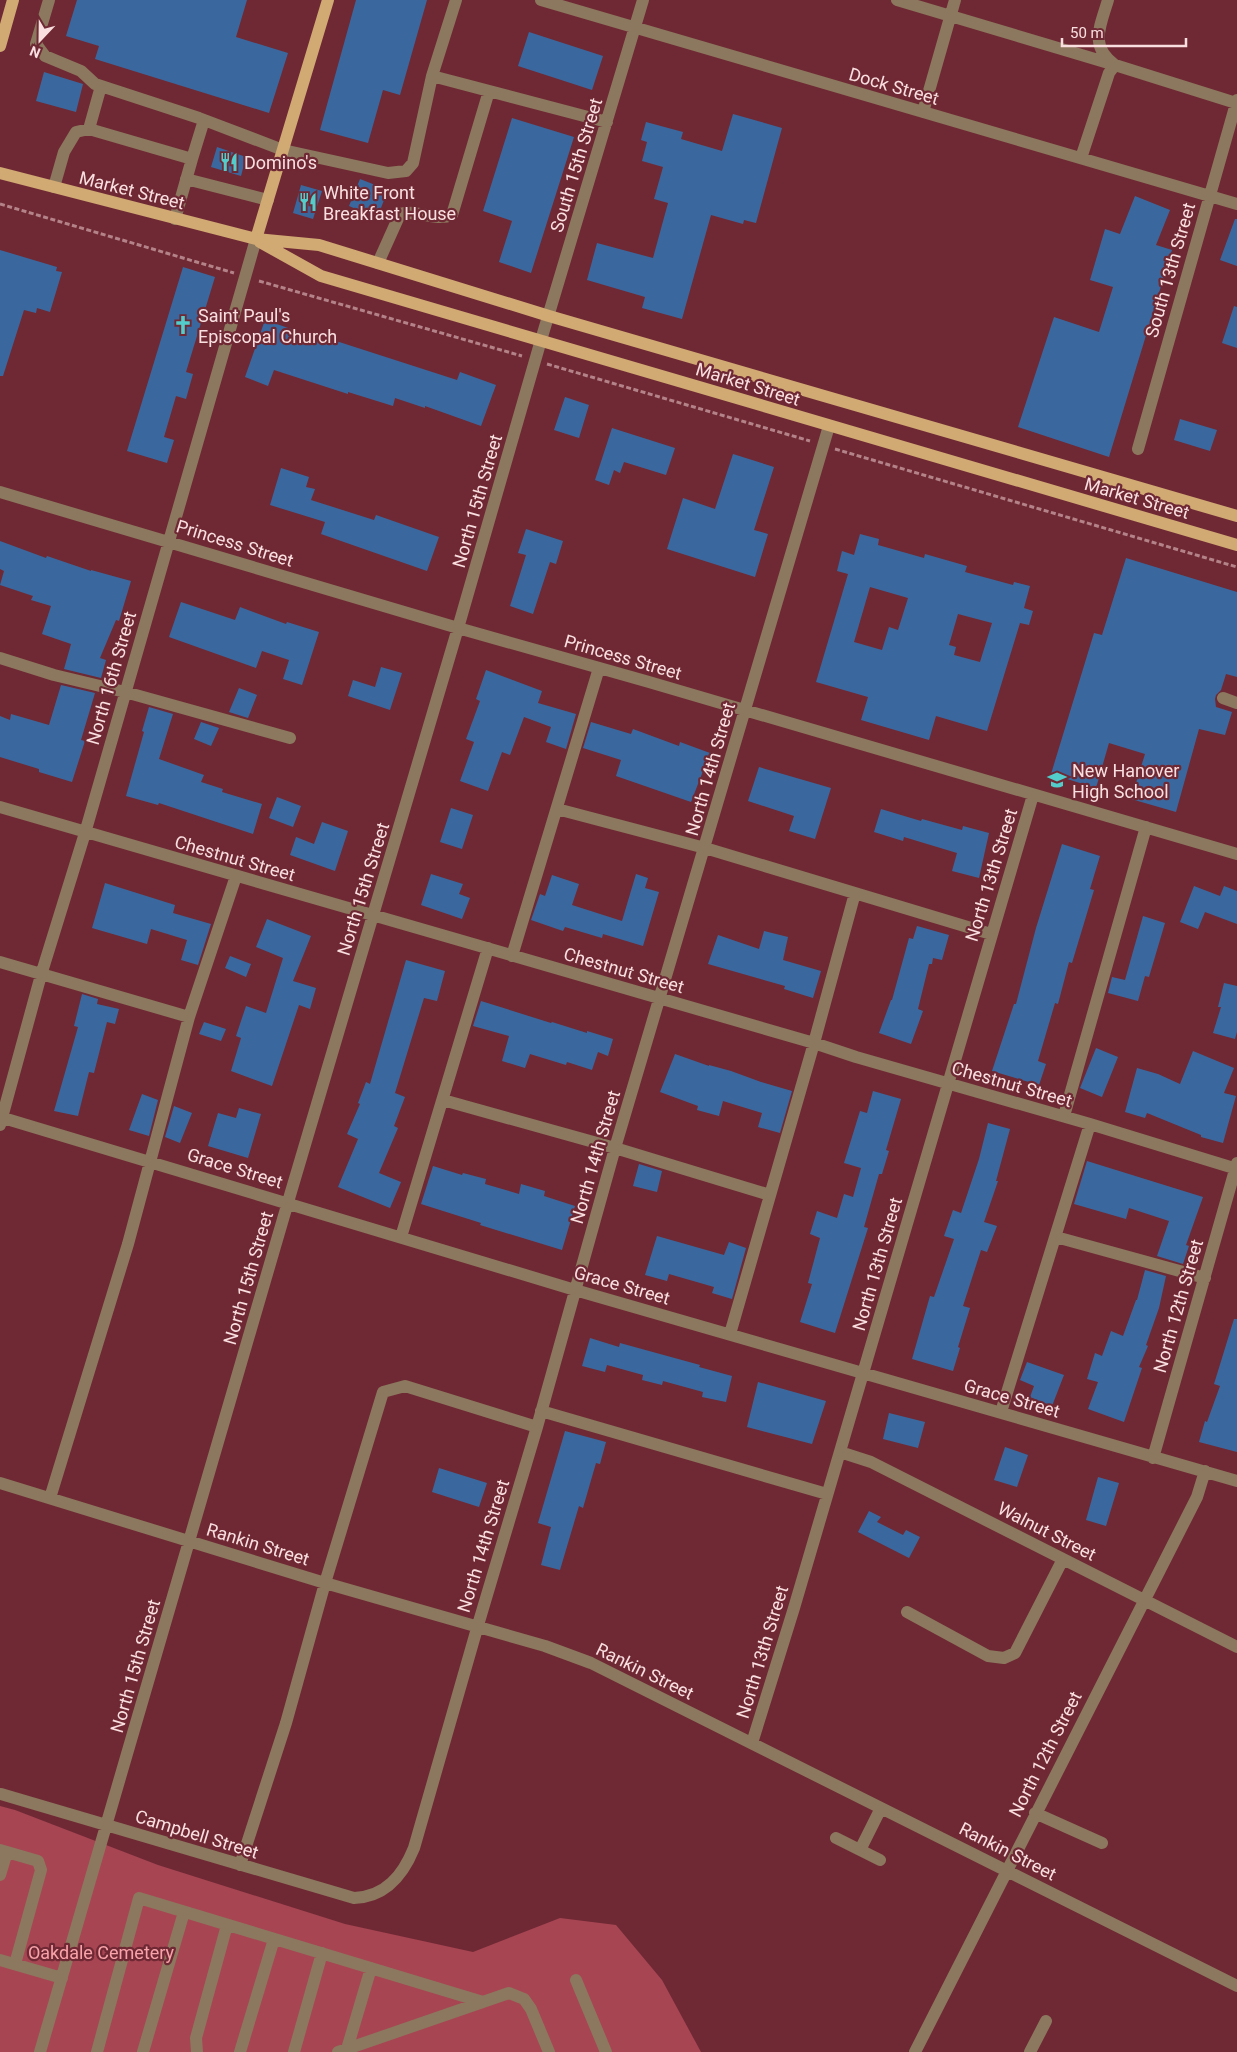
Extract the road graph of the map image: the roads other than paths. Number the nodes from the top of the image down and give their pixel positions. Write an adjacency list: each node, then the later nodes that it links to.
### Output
1 (13, 0): 12 (main road)
2 (49, 0): 15 (street)
3 (328, 0): 22 (main road)
4 (456, 0): 14 (street)
5 (541, 0): 11 (street, Dock Street)
6 (644, 0): 11 (street, South 15th Street)
7 (896, 0): 10 (street)
8 (955, 0): 10 (street)
9 (1108, 0): 13 (street)
10 (951, 16): 13 (street); 18 (street)
11 (635, 27): 18 (street, Dock Street); 20 (street, South 15th Street)
12 (0, 46)
13 (1115, 65): 17 (street); 23 (street)
14 (432, 76): 16 (street); 22 (street)
15 (101, 86): 19 (street); 21 (street)
16 (489, 91): 20 (street); 33 (street)
17 (1237, 102): 28 (street, South 13th Street)
18 (923, 112): 23 (street, Dock Street)
19 (204, 120): 22 (street); 24 (street)
20 (607, 122): 34 (street, South 15th Street)
21 (89, 129): 24 (street); 27 (street)
22 (283, 150): 29 (main road)
23 (1081, 158): 28 (street, Dock Street)
24 (192, 159): 26 (street)
25 (0, 174): 27 (main road, Market Street)
26 (186, 179): 29 (street); 31 (street)
27 (54, 187): 31 (main road, Market Street)
28 (1209, 195): 30 (street, Dock Street); 37 (street, South 13th Street)
29 (268, 200): 32 (main road)
30 (1237, 204)
31 (175, 219): 32 (main road, Market Street)
32 (256, 240): 33 (main road, Market Street); 35 (main road, Market Street); 40 (street, North 16th Street)
33 (378, 263): 34 (main road, Market Street)
34 (550, 316): 35 (street, South 15th Street); 39 (main road, Market Street)
35 (541, 340): 36 (main road, Market Street); 42 (street, North 15th Street)
36 (829, 426): 41 (main road, Market Street); 48 (street, North 14th Street)
37 (1138, 449)
38 (0, 492): 40 (street, Princess Street)
39 (1237, 516)
40 (168, 542): 42 (street, Princess Street); 45 (street, North 16th Street)
41 (1237, 545)
42 (458, 628): 44 (street, Princess Street); 59 (street, North 15th Street)
43 (0, 658): 45 (street)
44 (599, 668): 48 (street, Princess Street); 52 (street)
45 (125, 692): 49 (street); 54 (street, North 16th Street)
46 (1223, 698): 47 (street)
47 (1237, 702)
48 (745, 711): 50 (street, Princess Street); 55 (street, North 14th Street)
49 (290, 738)
50 (1033, 794): 53 (street, Princess Street); 60 (street, North 13th Street)
51 (0, 807): 54 (street, Chestnut Street)
52 (557, 809): 55 (street); 62 (street)
53 (1146, 827): 56 (street, Princess Street); 70 (street)
54 (85, 833): 57 (street, Chestnut Street); 64 (street, North 16th Street)
55 (705, 848): 58 (street); 65 (street, North 14th Street)
56 (1237, 854)
57 (236, 876): 59 (street, Chestnut Street); 66 (street)
58 (855, 893): 60 (street); 67 (street)
59 (373, 916): 61 (street, Chestnut Street); 77 (street, North 15th Street)
60 (991, 934): 68 (street, North 13th Street)
61 (488, 948): 62 (street, Chestnut Street); 69 (street)
62 (512, 956): 65 (street, Chestnut Street)
63 (0, 962): 64 (street)
64 (41, 975): 66 (street); 71 (street, North 16th Street)
65 (660, 998): 67 (street, Chestnut Street); 73 (street, North 14th Street)
66 (189, 1017): 74 (street)
67 (814, 1043): 68 (street, Chestnut Street); 76 (street)
68 (947, 1083): 70 (street, Chestnut Street); 83 (street, North 13th Street)
69 (443, 1100): 73 (street); 78 (street)
70 (1064, 1116): 72 (street, Chestnut Street)
71 (1, 1120): 74 (street, Grace Street)
72 (1090, 1124): 75 (street, Chestnut Street); 79 (street)
73 (615, 1148): 76 (street); 81 (street, North 14th Street)
74 (149, 1161): 77 (street, Grace Street); 93 (street)
75 (1236, 1167): 80 (street, North 12th Street)
76 (770, 1195): 82 (street)
77 (288, 1202): 78 (street, Grace Street); 94 (street, North 15th Street)
78 (401, 1237): 81 (street, Grace Street)
79 (1056, 1237): 80 (street); 85 (street)
80 (1205, 1278): 88 (street, North 12th Street)
81 (575, 1290): 82 (street, Grace Street); 84 (street, North 14th Street)
82 (730, 1334): 83 (street, Grace Street)
83 (862, 1373): 85 (street, Grace Street); 87 (street, North 13th Street)
84 (541, 1411): 86 (street, North 14th Street); 92 (street)
85 (1001, 1412): 88 (street, Grace Street)
86 (537, 1427): 96 (street); 99 (street, North 14th Street)
87 (840, 1452): 92 (street, North 13th Street); 95 (street, Walnut Street)
88 (1153, 1458): 89 (street, Grace Street)
89 (1205, 1471): 90 (street, Grace Street); 97 (street, North 12th Street)
90 (1237, 1481)
91 (0, 1483): 93 (street, Rankin Street)
92 (827, 1494): 101 (street, North 13th Street)
93 (50, 1498): 94 (street, Rankin Street)
94 (190, 1541): 96 (street, Rankin Street); 105 (street, North 15th Street)
95 (1063, 1559): 97 (street, Walnut Street); 98 (street)
96 (325, 1584): 99 (street, Rankin Street); 111 (street)
97 (1143, 1600): 100 (street, Walnut Street); 104 (street, North 12th Street)
98 (907, 1612)
99 (478, 1626): 101 (street, Rankin Street); 114 (street, North 14th Street)
100 (1237, 1647)
101 (752, 1743): 103 (street, Rankin Street)
102 (1, 1794): 105 (street, Campbell Street)
103 (881, 1808): 108 (street); 112 (street, Rankin Street)
104 (1035, 1813): 107 (street); 112 (street, North 12th Street)
105 (107, 1826): 111 (street, Campbell Street); 122 (street, North 15th Street)
106 (836, 1838): 108 (street)
107 (1102, 1843)
108 (860, 1850): 110 (street)
109 (3, 1851): 113 (street); 120 (street)
110 (880, 1860)
111 (240, 1865): 114 (street, Campbell Street)
112 (1006, 1870): 124 (street, Rankin Street); 136 (street, North 12th Street)
113 (0, 1875)
114 (384, 1891)
115 (184, 1912): 116 (street); 129 (street); 130 (street)
116 (227, 1924): 117 (street); 131 (street)
117 (274, 1939): 118 (street); 132 (street)
118 (322, 1953): 121 (street); 133 (street)
119 (0, 1960): 120 (street)
120 (15, 1964): 122 (street)
121 (371, 1968): 125 (street); 127 (street)
122 (62, 1978): 128 (street, North 15th Street)
123 (576, 1980): 135 (street)
124 (1237, 1986)
125 (483, 2002): 127 (street); 134 (street)
126 (1046, 2021): 137 (street)
127 (342, 2050)
128 (40, 2052)
129 (97, 2052)
130 (142, 2052)
131 (197, 2052)
132 (240, 2052)
133 (294, 2052)
134 (550, 2052)
135 (606, 2052)
136 (915, 2052)
137 (1030, 2052)

